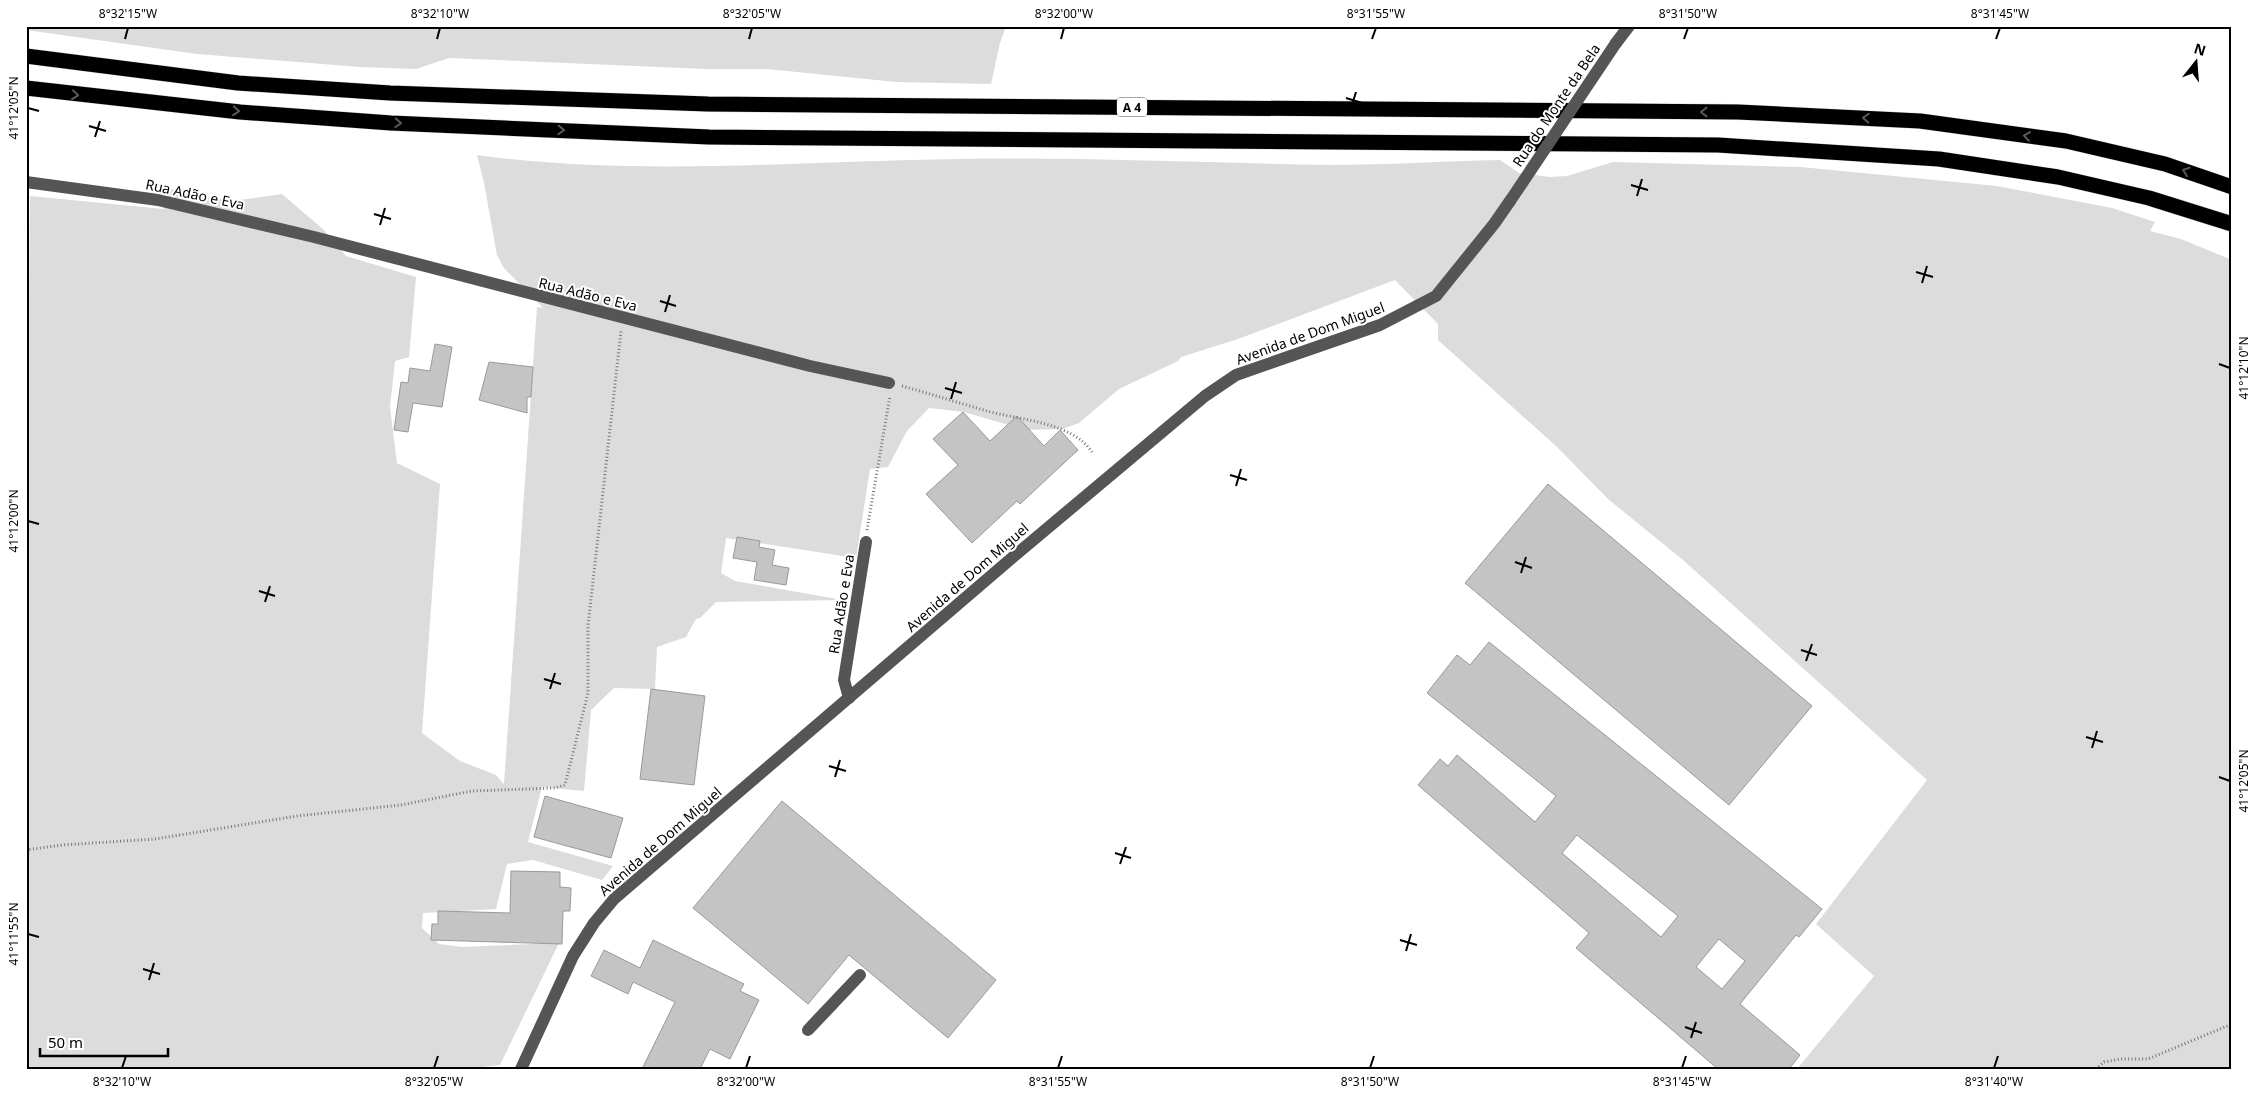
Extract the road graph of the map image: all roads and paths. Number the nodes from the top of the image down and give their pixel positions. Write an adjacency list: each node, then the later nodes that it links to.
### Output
1 (1629, 26): 6 (street, Rua do Monte da Bela, bridge)
2 (26, 56): 5 (highway, A 4, one-way to 2)
3 (26, 88): 7 (highway, one-way to 7)
4 (26, 182): 8 (street, Rua Adão e Eva)
5 (2232, 187)
6 (1510, 201): 12 (street, Avenida de Dom Miguel)
7 (2232, 224)
8 (622, 318): 9 (street, Rua Adão e Eva); 13 (path)
9 (889, 383): 10 (path); 11 (path, Rua Adão e Eva)
10 (1092, 452)
11 (866, 542): 12 (street, Rua Adão e Eva)
12 (849, 698): 17 (street, Avenida de Dom Miguel)
13 (26, 850)
14 (860, 975): 16 (street)
15 (2232, 1024): 18 (path)
16 (808, 1030)
17 (521, 1069)
18 (2096, 1069)

